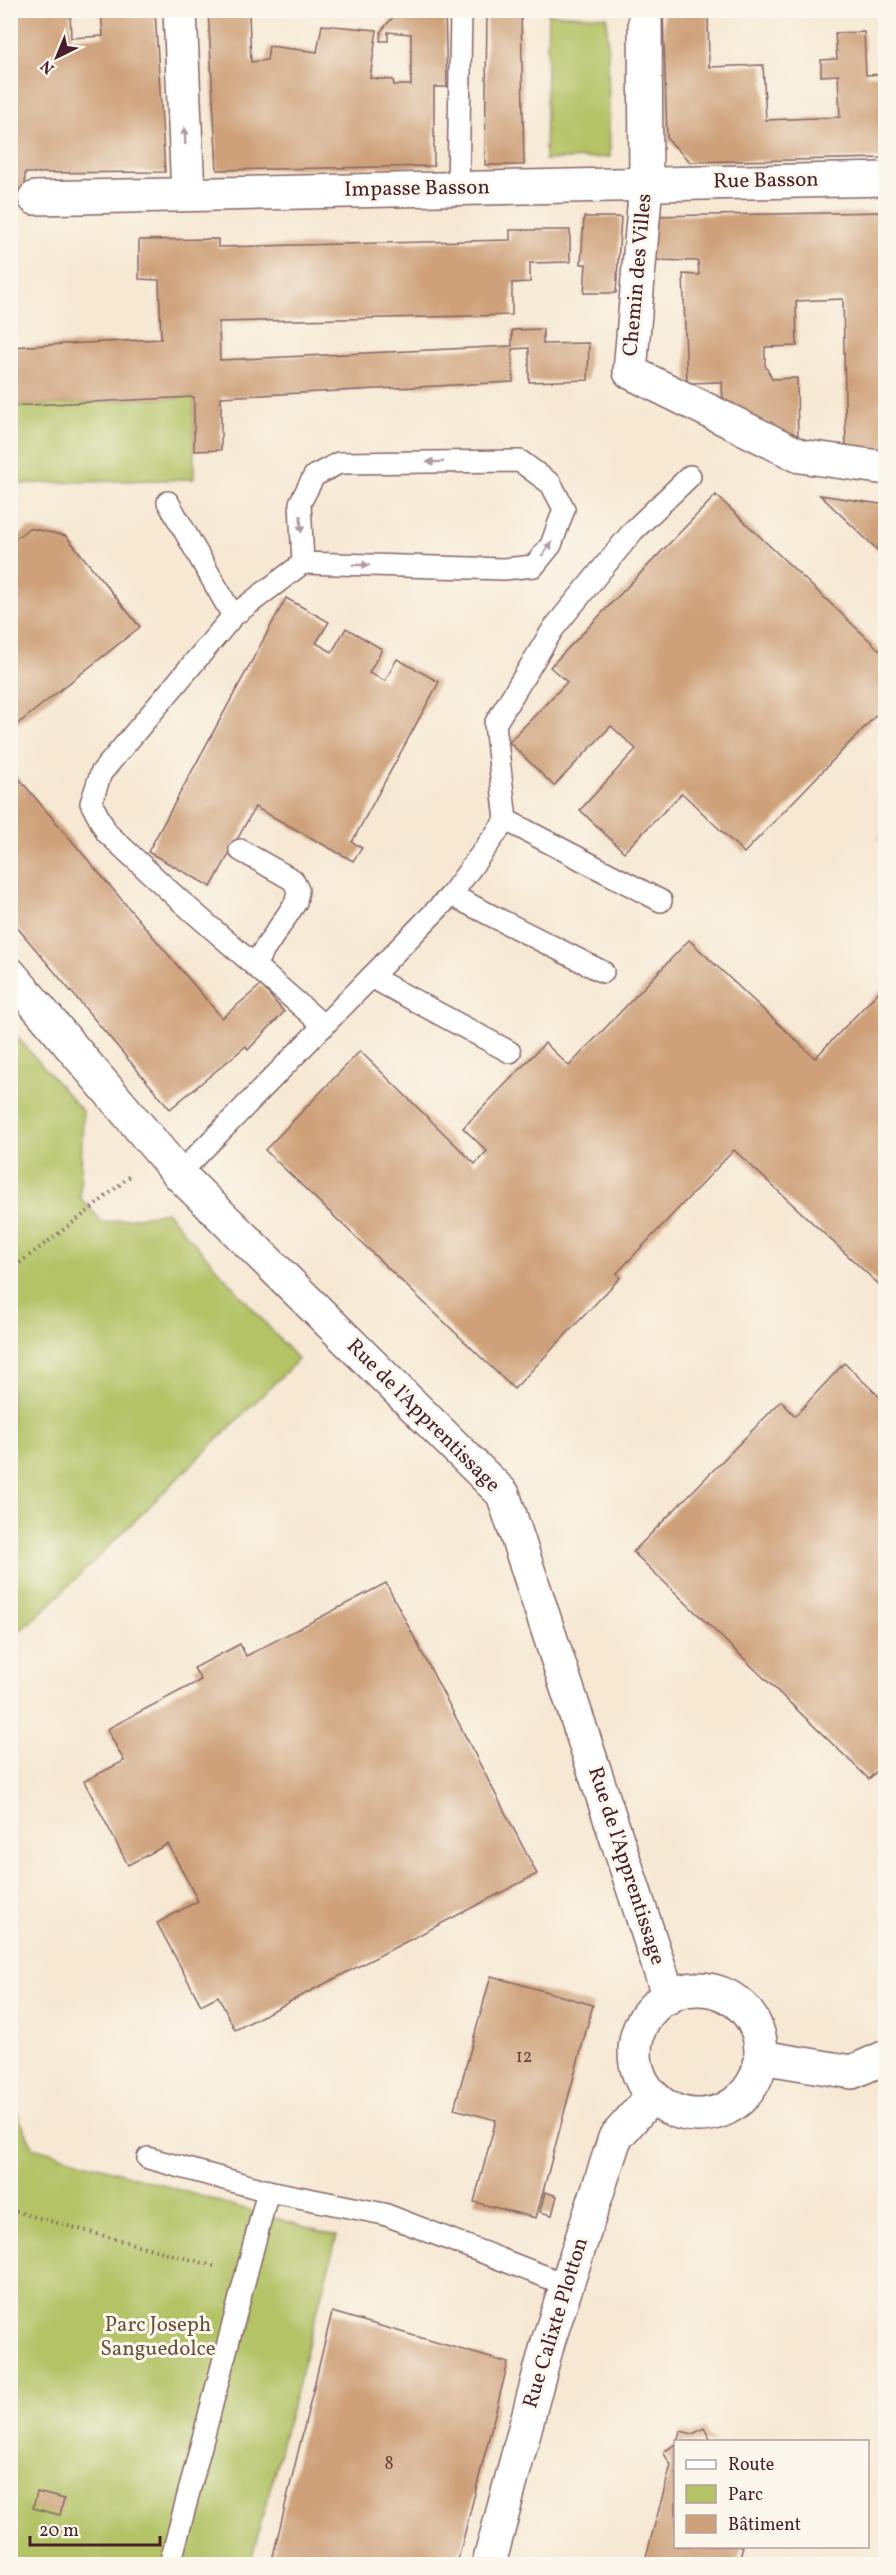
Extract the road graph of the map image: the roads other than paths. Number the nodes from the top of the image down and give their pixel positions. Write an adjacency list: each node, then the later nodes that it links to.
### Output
1 (180, 10): 7 (street, one-way to 1)
2 (645, 10): 5 (street, Chemin des Villes)
3 (461, 12): 6 (lane)
4 (885, 179): 5 (street, Rue Basson)
5 (646, 184): 6 (street, Impasse Basson); 9 (street, Chemin des Villes)
6 (458, 188): 7 (street, Impasse Basson)
7 (188, 194): 8 (street, Impasse Basson)
8 (35, 198)
9 (885, 468)
10 (690, 476): 14 (lane)
11 (168, 502): 13 (lane)
12 (303, 563): 12 (lane, one-way to 12); 13 (lane)
13 (233, 616): 18 (lane)
14 (506, 820): 16 (lane); 17 (lane)
15 (240, 850): 18 (lane)
16 (451, 895): 19 (lane); 21 (lane)
17 (662, 901)
18 (254, 965): 22 (lane)
19 (603, 972)
20 (10, 974): 24 (street, Rue de l'Apprentissage)
21 (371, 977): 22 (lane); 23 (lane)
22 (324, 1026): 24 (lane)
23 (510, 1052)
24 (169, 1162): 25 (street, Rue de l'Apprentissage)
25 (669, 1996): 27 (street); 28 (street)
26 (885, 2056): 27 (street)
27 (761, 2057): 28 (street)
28 (652, 2096): 31 (street, Rue Calixte Plotton)
29 (148, 2158): 30 (lane)
30 (268, 2191): 31 (lane); 32 (lane)
31 (567, 2285): 33 (street, Rue Calixte Plotton)
32 (170, 2565)
33 (489, 2565)

